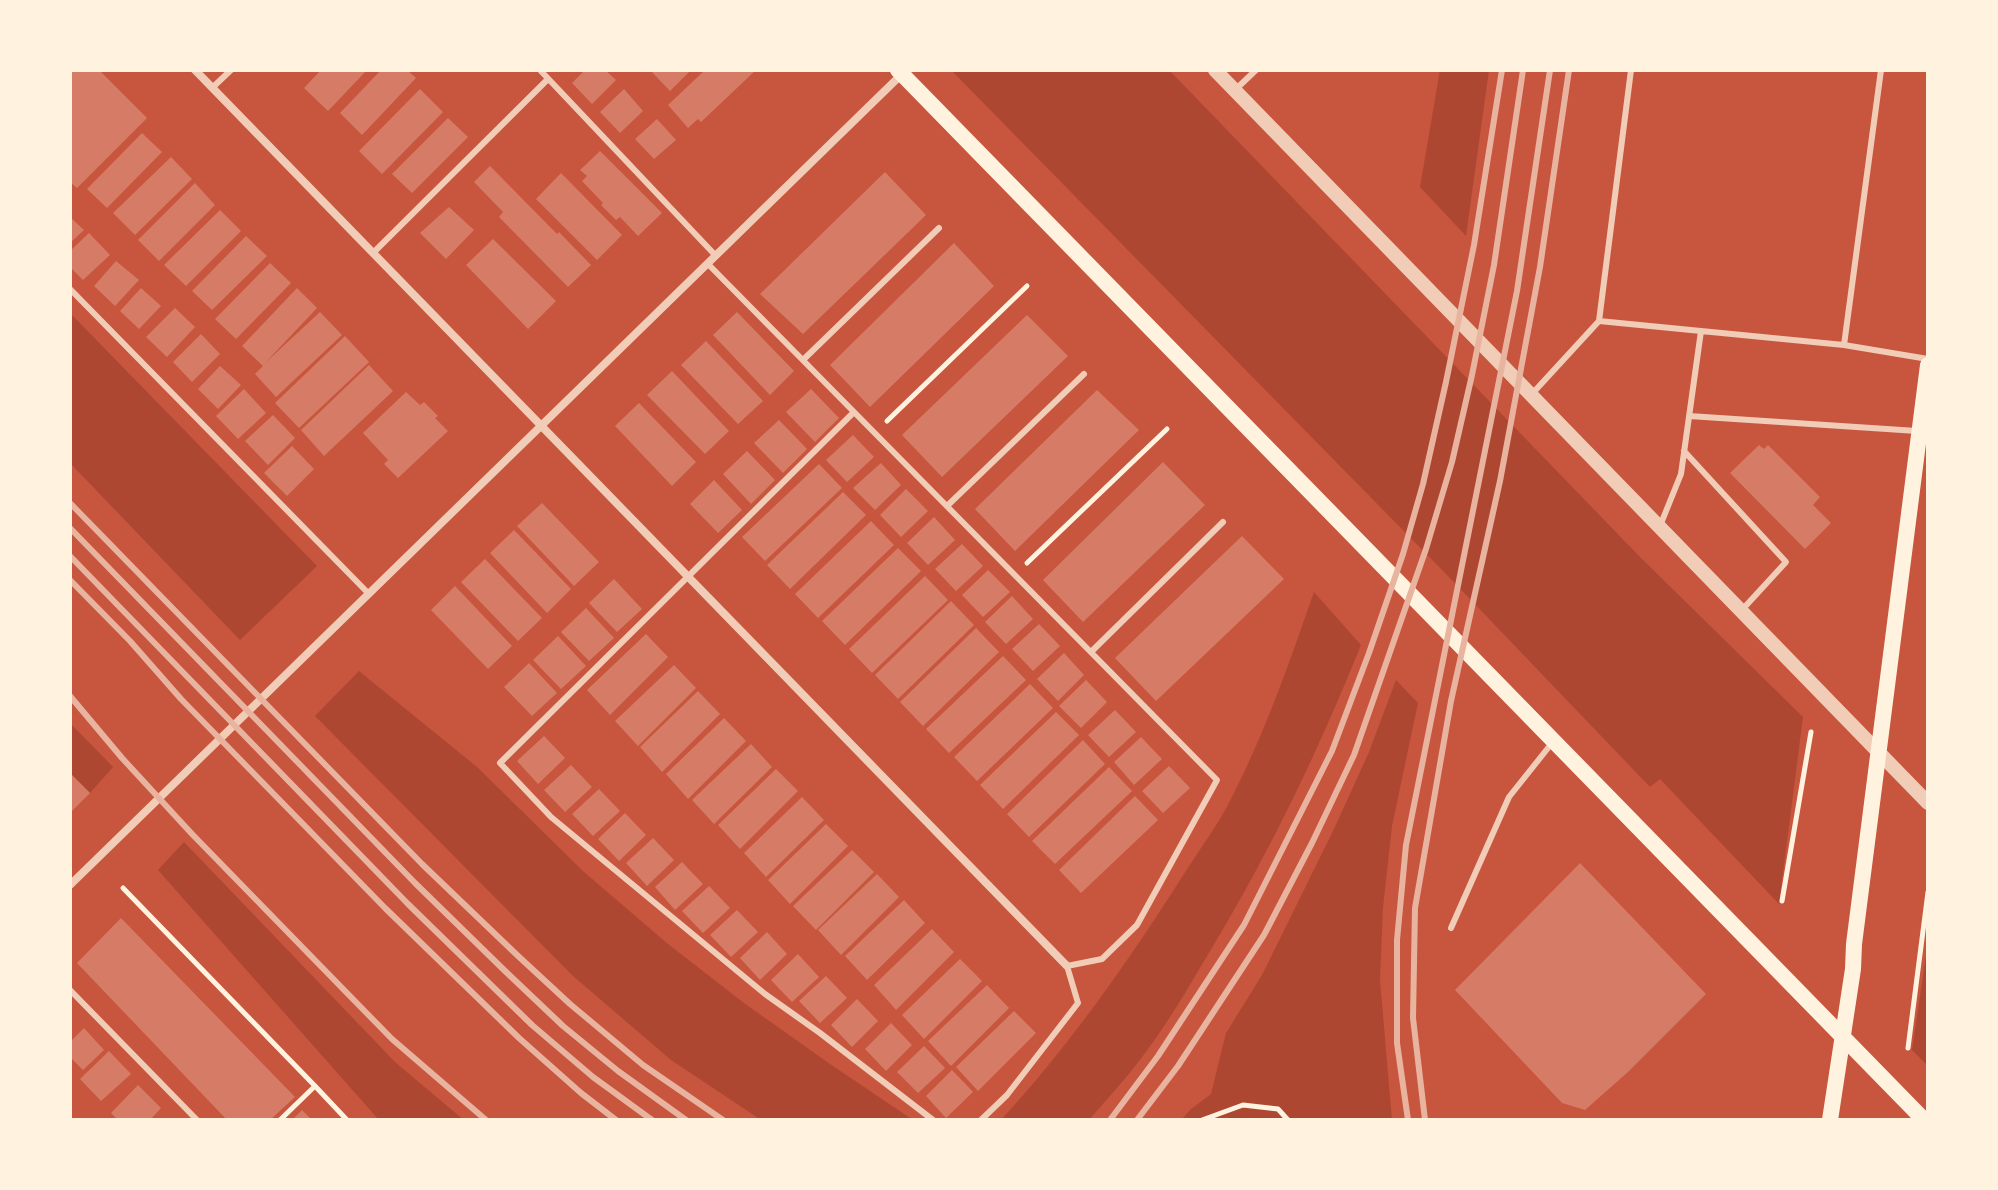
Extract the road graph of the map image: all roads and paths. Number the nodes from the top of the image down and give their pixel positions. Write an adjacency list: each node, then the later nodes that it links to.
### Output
1 (195, 70): 10 (street)
2 (231, 70): 10 (lane)
3 (540, 70): 9 (lane)
4 (1215, 70): 11 (street)
5 (1256, 70): 11 (lane)
6 (1631, 70): 18 (lane)
7 (1881, 70): 20 (lane)
8 (902, 71): 14 (street); 41 (main road)
9 (548, 79): 13 (lane); 14 (lane)
10 (212, 88): 13 (street)
11 (1235, 91): 24 (street)
12 (939, 228): 21 (lane)
13 (373, 253): 27 (street)
14 (716, 256): 15 (street)
15 (708, 264): 21 (lane); 27 (street)
16 (1027, 286): 30 (path)
17 (70, 289): 37 (lane)
18 (1599, 321): 19 (lane); 24 (lane)
19 (1701, 331): 20 (lane); 26 (lane)
20 (1844, 345): 22 (lane)
21 (803, 360): 25 (lane)
22 (1928, 362): 29 (main road)
23 (1084, 374): 32 (lane)
24 (1531, 395): 34 (street)
25 (854, 412): 30 (lane); 36 (lane)
26 (1689, 416): 29 (lane); 31 (lane)
27 (542, 426): 36 (street); 37 (street)
28 (1167, 429): 35 (path)
29 (1922, 432): 42 (main road)
30 (875, 433): 32 (lane)
31 (1684, 451): 34 (lane); 38 (lane)
32 (947, 506): 35 (lane)
33 (1223, 522): 39 (lane)
34 (1659, 527): 38 (street)
35 (1015, 575): 39 (lane)
36 (689, 577): 49 (street); 57 (lane)
37 (369, 594): 44 (street)
38 (1741, 611): 42 (street)
39 (1091, 652): 49 (lane)
40 (1811, 732): 47 (path)
41 (1554, 741): 48 (lane); 51 (main road)
42 (1879, 753): 43 (street); 51 (main road)
43 (1928, 803)
44 (70, 885)
45 (123, 888): 53 (path)
46 (1928, 892): 52 (path)
47 (1782, 901)
48 (1451, 928)
49 (1067, 966): 58 (lane)
50 (70, 990): 54 (lane)
51 (1842, 1036): 61 (main road); 62 (main road)
52 (1908, 1048)
53 (315, 1086): 55 (path); 56 (path)
54 (197, 1120)
55 (280, 1120)
56 (347, 1120)
57 (933, 1120)
58 (981, 1120)
59 (1202, 1120): 60 (path)
60 (1288, 1120)
61 (1830, 1120)
62 (1924, 1120)

